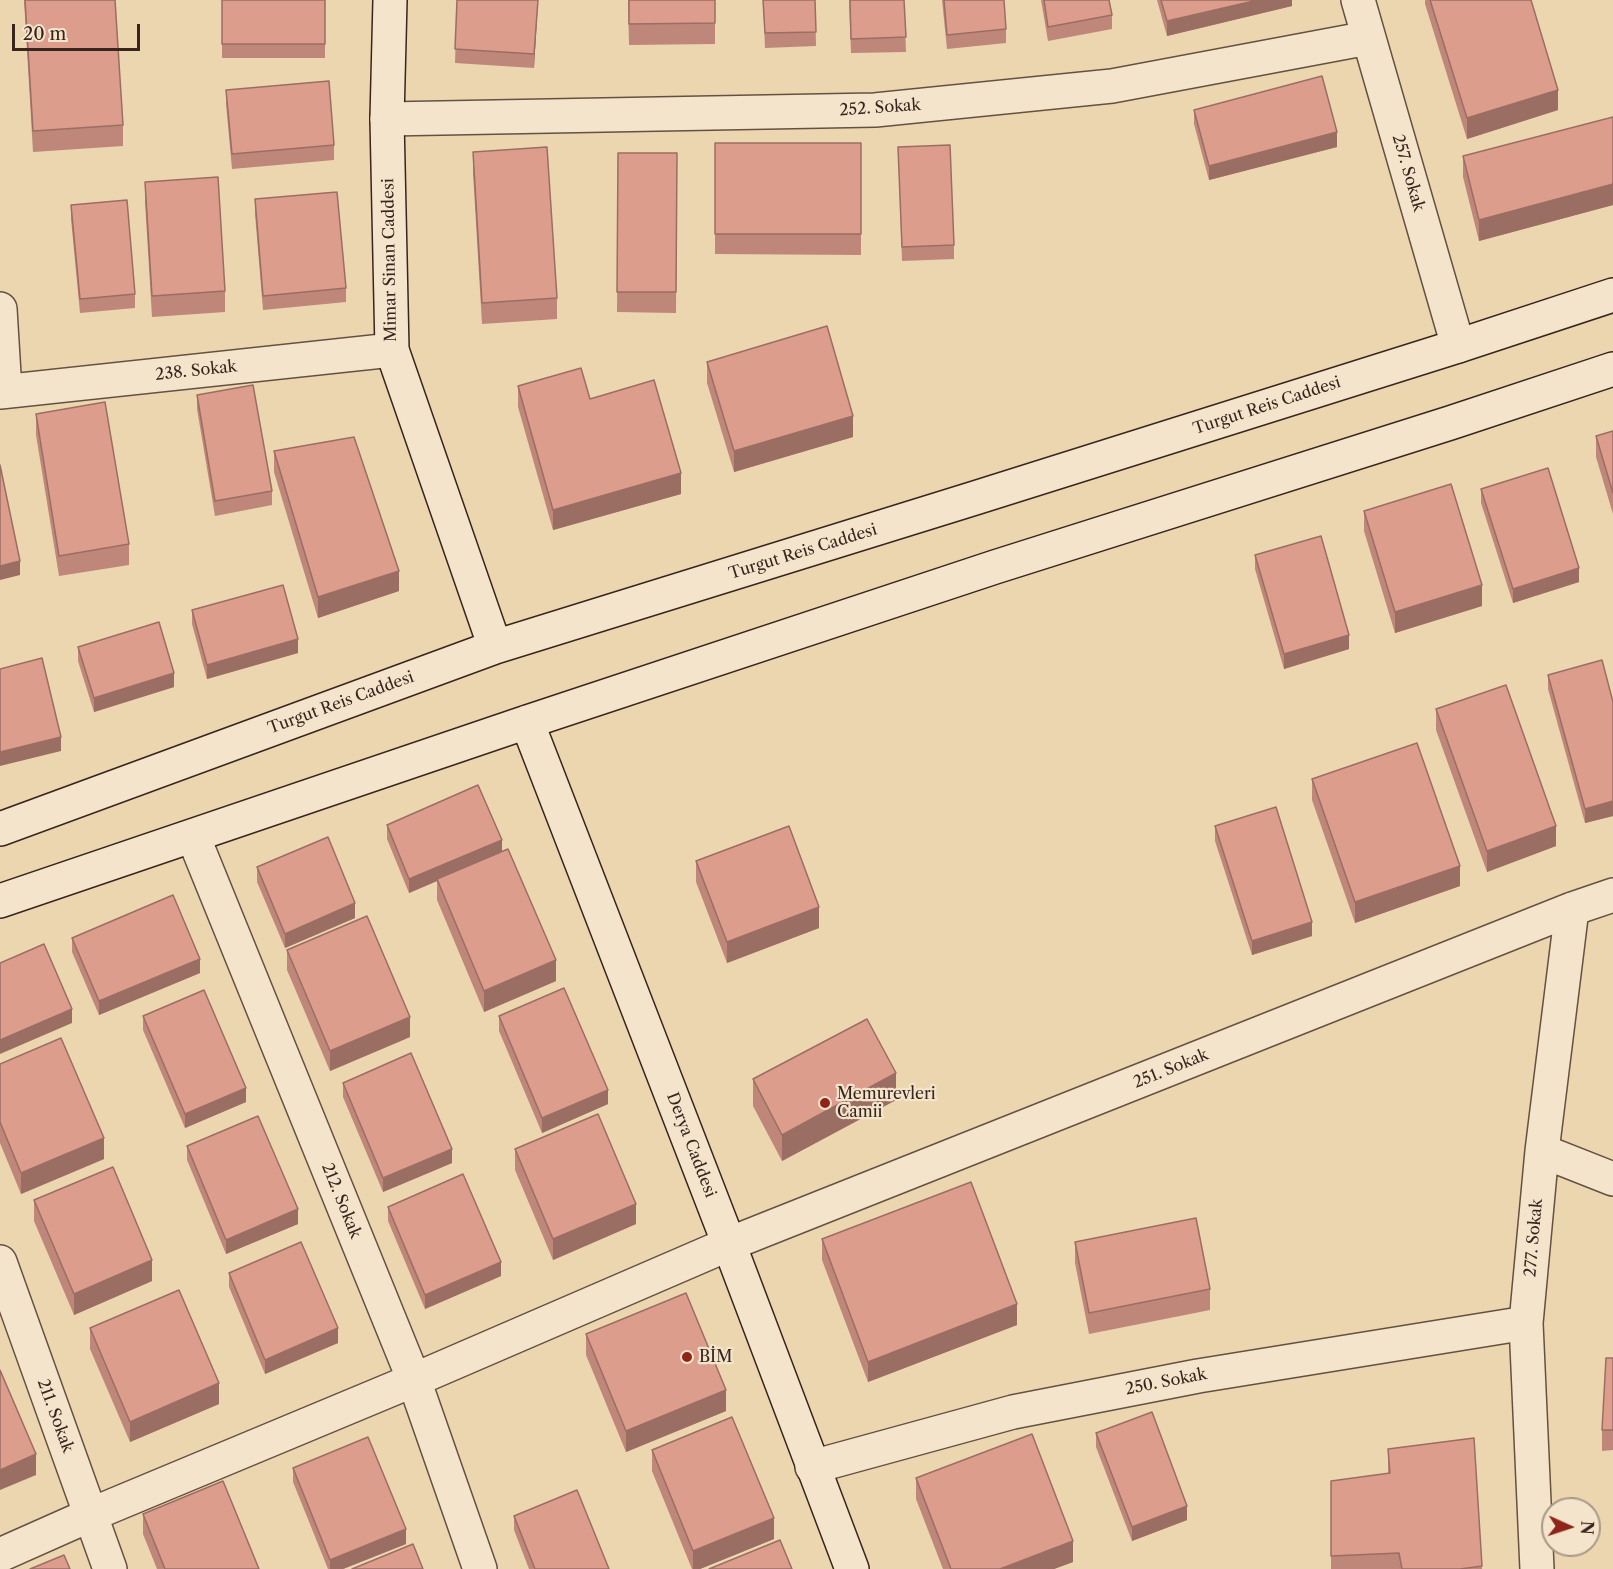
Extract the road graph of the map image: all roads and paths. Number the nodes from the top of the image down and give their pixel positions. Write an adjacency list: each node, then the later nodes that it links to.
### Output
1 (390, 0): 4 (street, Mimar Sinan Caddesi)
2 (1358, 0): 3 (street, 257. Sokak)
3 (1368, 38): 4 (street, 252. Sokak); 7 (street, 257. Sokak)
4 (387, 119): 8 (street, Mimar Sinan Caddesi)
5 (1613, 295): 7 (street, Turgut Reis Caddesi)
6 (0, 309): 10 (street)
7 (1458, 346): 11 (street, Turgut Reis Caddesi)
8 (392, 350): 10 (street, 238. Sokak); 11 (street, Mimar Sinan Caddesi)
9 (1613, 369): 12 (street)
10 (3, 392)
11 (495, 646): 13 (street, Turgut Reis Caddesi)
12 (527, 722): 14 (street); 20 (street, Derya Caddesi)
13 (0, 829)
14 (193, 836): 16 (street); 23 (street, 212. Sokak)
15 (1613, 895): 17 (street, 251. Sokak)
16 (0, 901)
17 (1572, 909): 18 (street, 277. Sokak); 20 (street, 251. Sokak)
18 (1542, 1151): 19 (street); 22 (street, 277. Sokak)
19 (1613, 1179)
20 (729, 1244): 23 (street, 251. Sokak); 24 (street, Derya Caddesi)
21 (0, 1262): 25 (street, 211. Sokak)
22 (1526, 1323): 24 (street, 250. Sokak); 30 (street, 277. Sokak)
23 (414, 1380): 25 (street, 251. Sokak); 28 (street, 212. Sokak)
24 (812, 1467): 29 (street, Derya Caddesi)
25 (90, 1515): 26 (street, 251. Sokak); 27 (street, 211. Sokak)
26 (0, 1555)
27 (110, 1569)
28 (480, 1569)
29 (852, 1569)
30 (1537, 1569)

